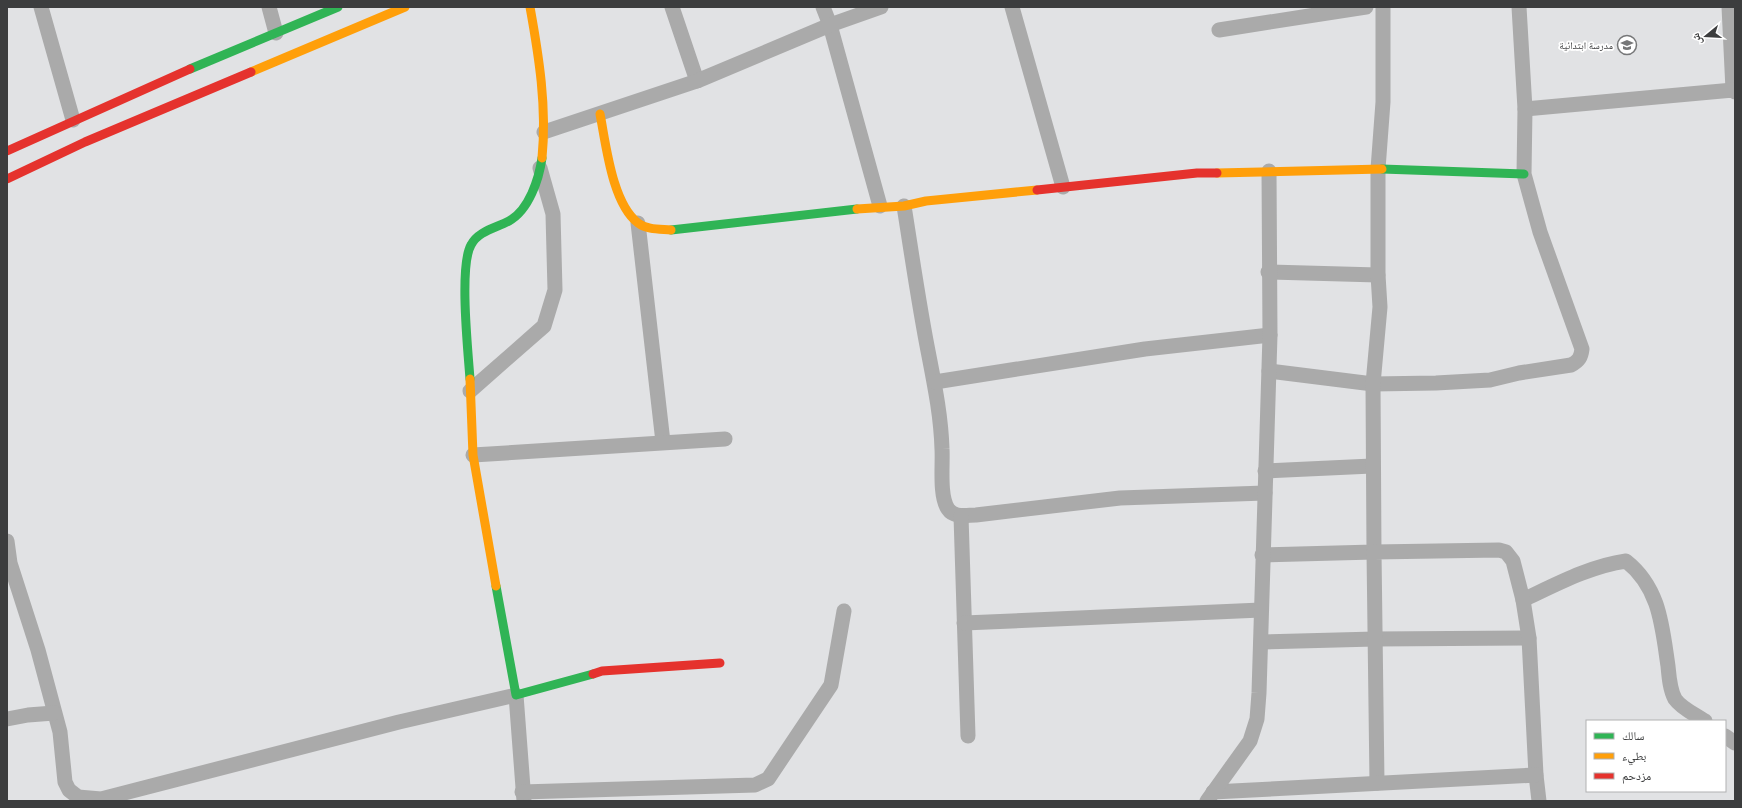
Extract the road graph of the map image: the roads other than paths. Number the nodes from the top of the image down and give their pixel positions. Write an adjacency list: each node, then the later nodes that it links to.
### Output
1 (40, 7): 21 (street)
2 (269, 7): 16 (street)
3 (338, 7): 16 (main road)
4 (405, 7): 28 (main road)
5 (530, 7): 22 (main road)
6 (672, 7): 17 (street)
7 (823, 7): 14 (street)
8 (881, 7): 14 (street)
9 (1012, 7): 29 (street)
10 (1366, 7): 15 (street)
11 (1383, 7): 25 (street)
12 (1519, 7): 19 (street)
13 (1728, 7): 18 (street)
14 (830, 25): 17 (street); 30 (street)
15 (1219, 30)
16 (276, 33): 21 (main road)
17 (697, 81): 20 (street)
18 (1734, 91): 19 (street)
19 (1525, 109): 27 (street)
20 (600, 114): 22 (street); 32 (main road)
21 (73, 120): 23 (main road)
22 (544, 132): 24 (main road)
23 (7, 151)
24 (540, 168): 39 (main road); 39 (street)
25 (1378, 169): 26 (main road); 27 (main road); 34 (street)
26 (1269, 171): 29 (main road); 33 (street)
27 (1524, 174): 38 (street)
28 (7, 179)
29 (1063, 187): 31 (main road)
30 (880, 206): 31 (main road); 32 (main road)
31 (904, 206): 37 (street)
32 (638, 223): 41 (street)
33 (1268, 272): 34 (street); 35 (street)
34 (1378, 274): 38 (street)
35 (1270, 335): 36 (street); 37 (street)
36 (1269, 371): 38 (street); 44 (street)
37 (935, 382): 46 (street)
38 (1373, 384): 43 (street)
39 (470, 391): 42 (main road)
40 (725, 439): 41 (street)
41 (662, 442): 42 (street)
42 (473, 455): 59 (main road)
43 (1372, 466): 44 (street); 48 (street)
44 (1265, 471): 45 (street)
45 (1265, 492): 46 (street); 49 (street)
46 (961, 516): 54 (street)
47 (7, 541): 50 (street)
48 (1374, 552): 49 (street); 51 (street); 56 (street)
49 (1262, 555): 52 (street)
50 (8, 564): 60 (street)
51 (1523, 600): 55 (street); 62 (street)
52 (1261, 610): 54 (street); 57 (street)
53 (844, 611): 69 (street)
54 (964, 623): 63 (street)
55 (1529, 638): 56 (street); 66 (street)
56 (1375, 639): 57 (street); 67 (street)
57 (1261, 642): 68 (street)
58 (720, 663): 59 (main road)
59 (516, 695): 60 (street); 69 (street)
60 (54, 713): 61 (street)
61 (7, 719)
62 (1703, 720)
63 (968, 736)
64 (1726, 737): 65 (street)
65 (1735, 744)
66 (1536, 775): 67 (street); 70 (street)
67 (1376, 783): 68 (street)
68 (1210, 796)
69 (523, 797)
70 (1540, 801)

